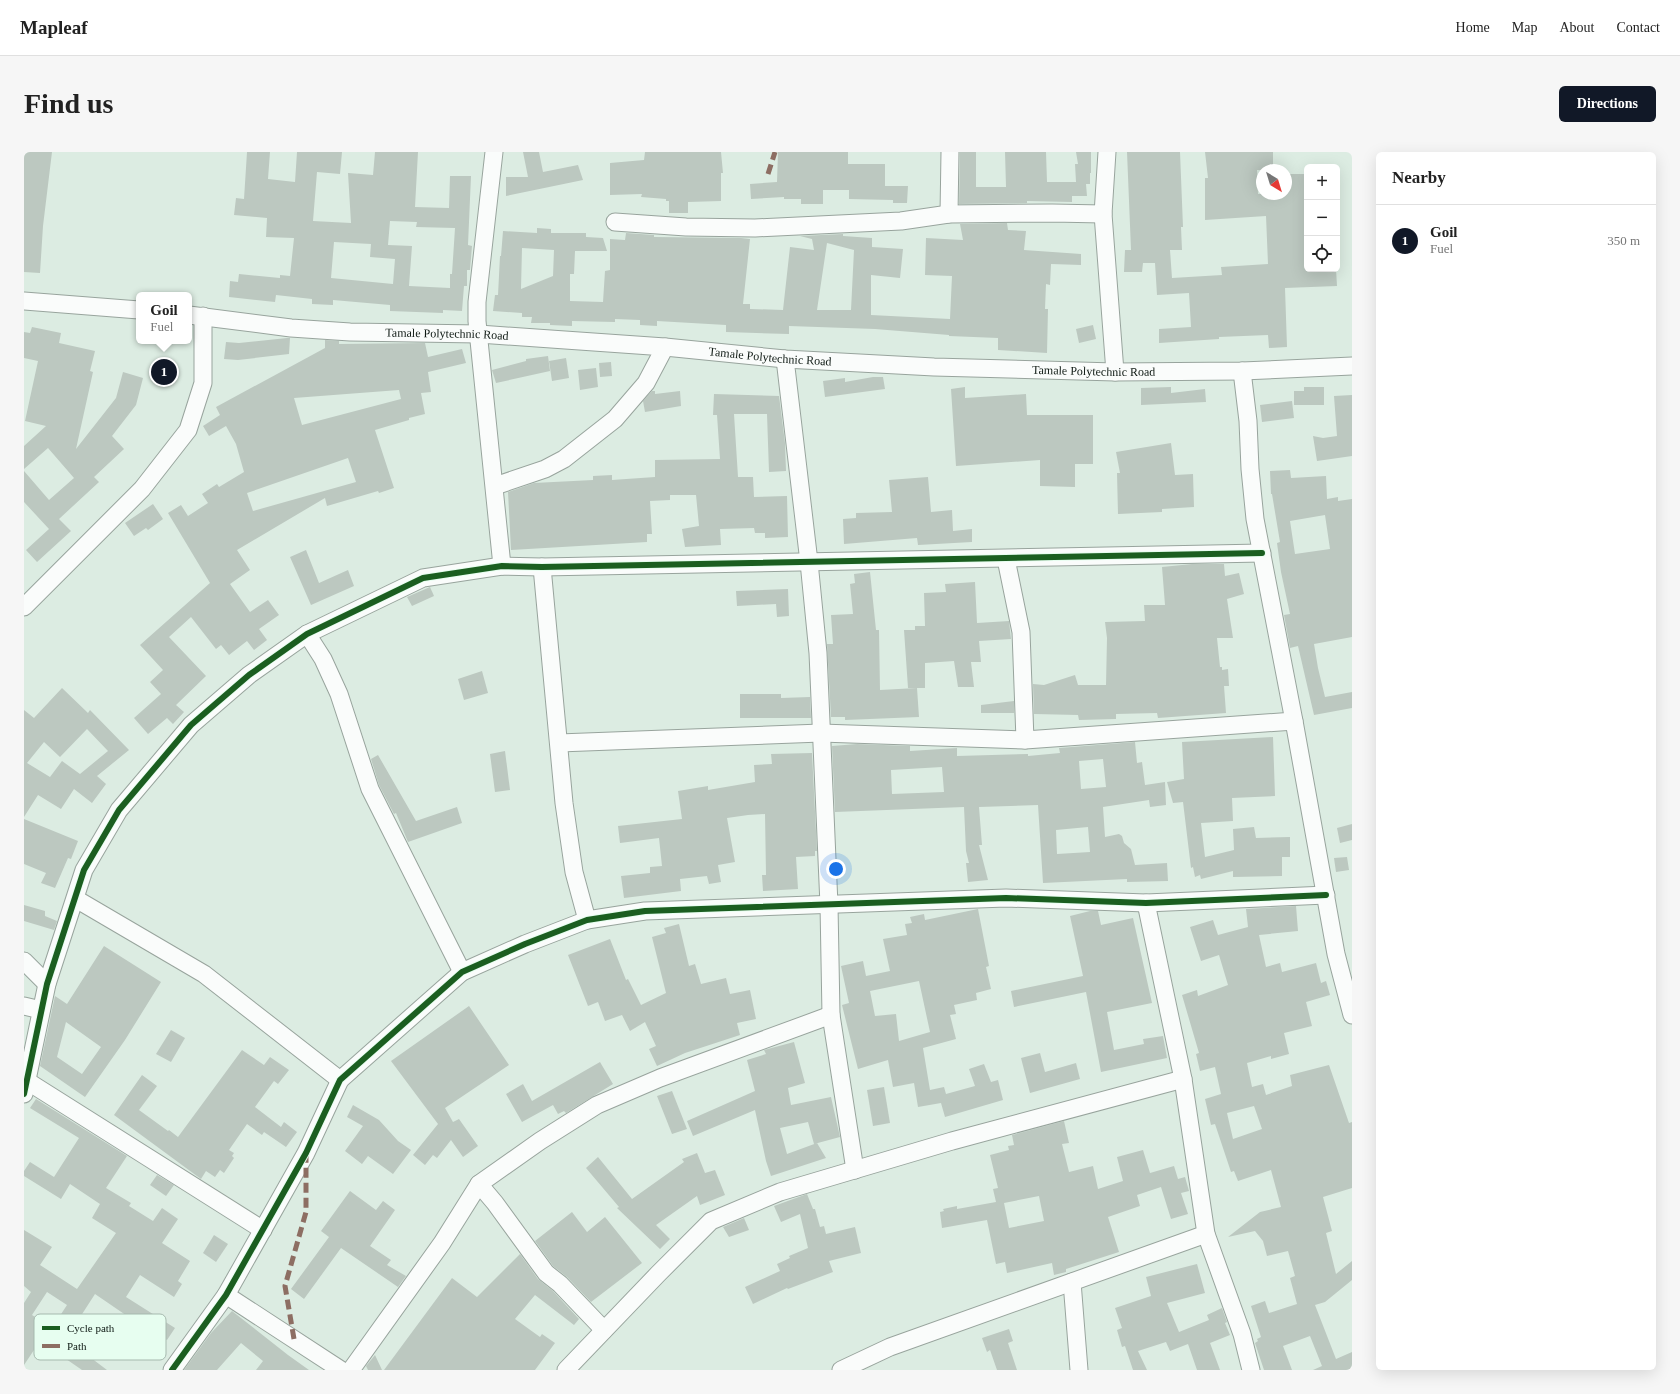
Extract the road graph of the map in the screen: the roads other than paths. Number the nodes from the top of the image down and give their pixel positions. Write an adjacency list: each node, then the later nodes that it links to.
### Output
1 (494, 152): 10 (street)
2 (950, 152): 4 (street)
3 (1107, 152): 5 (street)
4 (949, 214): 5 (street); 6 (street)
5 (1103, 214): 15 (street)
6 (615, 222)
7 (24, 301): 8 (street)
8 (136, 310)
9 (196, 315): 10 (street, Tamale Polytechnic Road); 22 (street)
10 (479, 334): 11 (street, Tamale Polytechnic Road); 16 (street)
11 (665, 347): 12 (street, Tamale Polytechnic Road); 16 (street)
12 (784, 359): 15 (street, Tamale Polytechnic Road); 19 (street)
13 (1352, 366): 14 (street, Tamale Polytechnic Road)
14 (1242, 371): 15 (street, Tamale Polytechnic Road); 17 (street)
15 (1115, 372)
16 (495, 486): 20 (street)
17 (1262, 553): 18 (street); 24 (street)
18 (1006, 559): 19 (street); 26 (street)
19 (809, 562): 21 (street); 25 (street)
20 (502, 566): 21 (street); 23 (street)
21 (542, 567): 27 (street)
22 (24, 607)
23 (307, 634): 29 (street); 34 (street)
24 (1294, 721): 26 (street); 28 (street)
25 (821, 733): 26 (street); 27 (street); 31 (street)
26 (1025, 740)
27 (559, 743): 32 (street)
28 (1326, 895): 30 (street); 39 (street)
29 (76, 899): 35 (street); 41 (street)
30 (1146, 903): 31 (street); 40 (street)
31 (829, 905): 32 (street); 38 (street)
32 (587, 920): 34 (street)
33 (24, 961): 35 (street)
34 (462, 972): 41 (street)
35 (47, 984): 37 (street)
36 (24, 1006): 37 (street)
37 (41, 1010): 42 (street)
38 (831, 1015): 43 (street); 44 (street)
39 (1352, 1015)
40 (1183, 1079): 43 (street); 46 (street)
41 (340, 1080): 45 (street)
42 (26, 1088): 45 (street)
43 (855, 1170): 49 (street)
44 (479, 1184): 49 (street); 52 (street)
45 (263, 1230): 48 (street)
46 (1206, 1234): 47 (street); 56 (street)
47 (1072, 1282): 54 (street); 55 (street)
48 (226, 1295): 50 (street); 51 (street)
49 (604, 1330): 53 (street)
50 (172, 1370)
51 (341, 1370)
52 (351, 1370)
53 (566, 1370)
54 (841, 1370)
55 (1079, 1370)
56 (1251, 1370)

